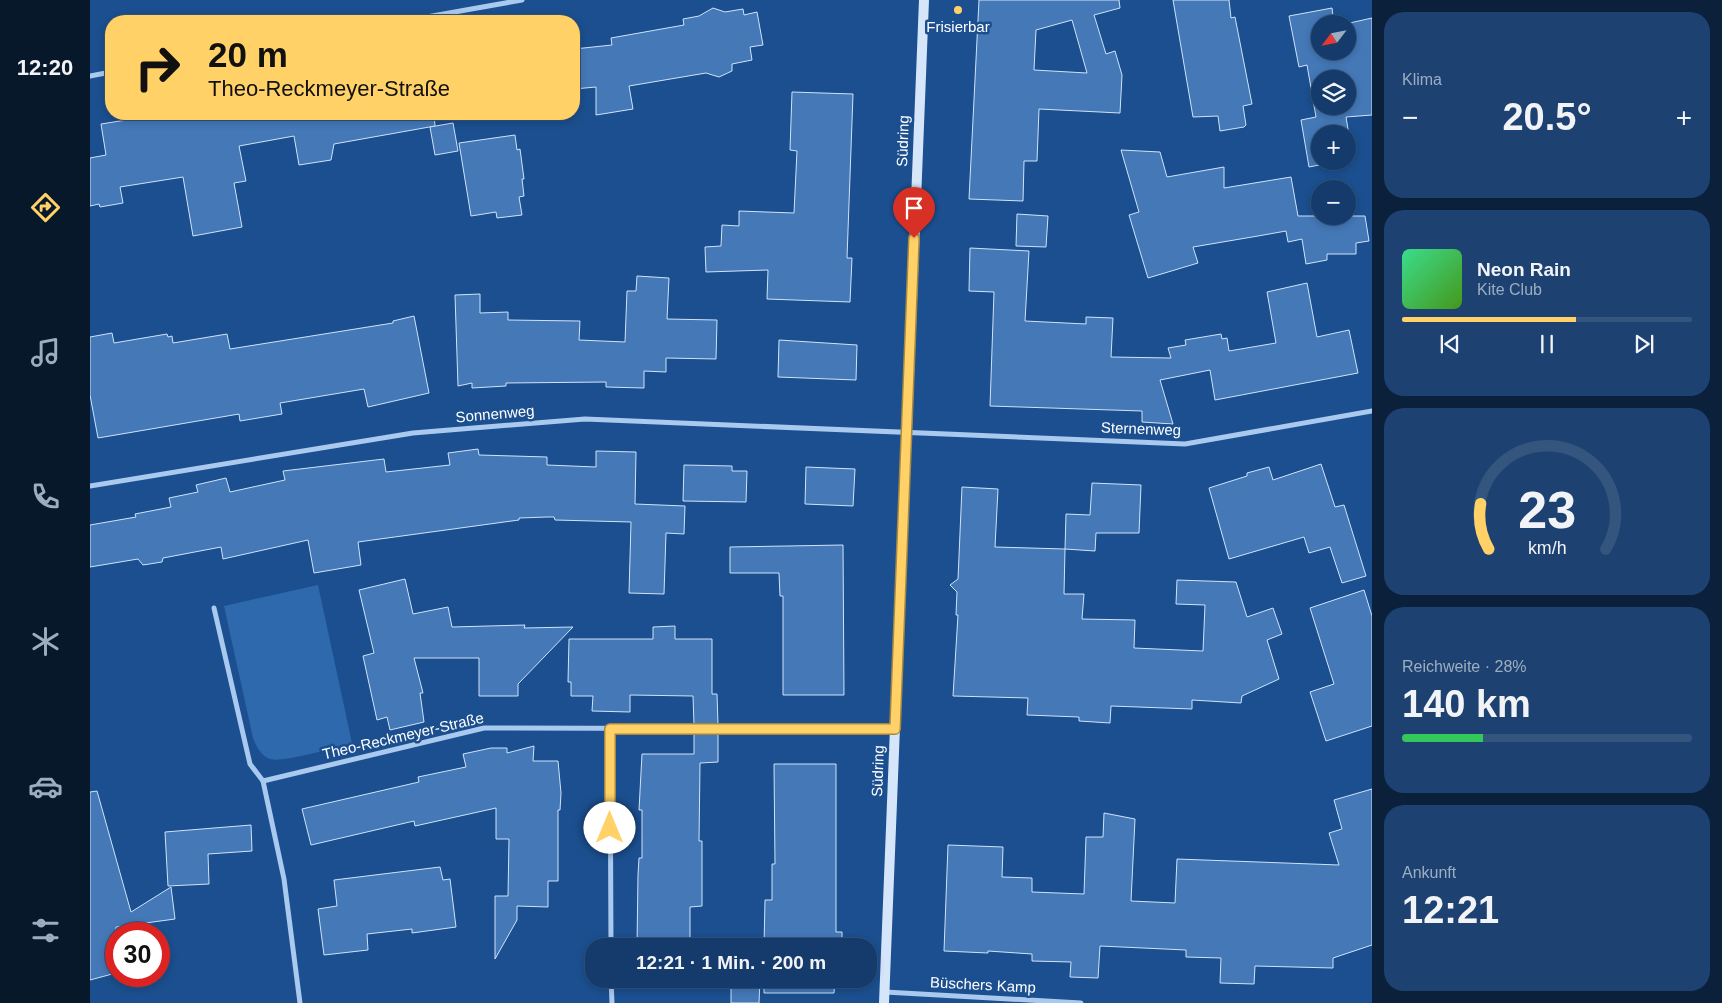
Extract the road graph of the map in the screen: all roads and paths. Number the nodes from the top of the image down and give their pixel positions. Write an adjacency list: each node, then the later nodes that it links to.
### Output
1 (522, 0): 3 (street)
2 (924, 0): 7 (street, Südring)
3 (438, 15)
4 (105, 73): 5 (street)
5 (90, 76)
6 (1372, 411): 7 (street, Sternenweg)
7 (906, 431): 8 (street, Sonnenweg); 11 (street, Südring)
8 (90, 486)
9 (214, 608): 12 (street)
10 (610, 729): 11 (street, Theo-Reckmeyer-Straße); 12 (street, Theo-Reckmeyer-Straße); 13 (street)
11 (895, 729): 15 (street, Südring)
12 (262, 781): 16 (street)
13 (611, 938)
14 (612, 988): 17 (street)
15 (884, 992): 18 (street, Südring); 19 (street, Büschers Kamp)
16 (300, 1003)
17 (612, 1003)
18 (884, 1003)
19 (1081, 1003)

